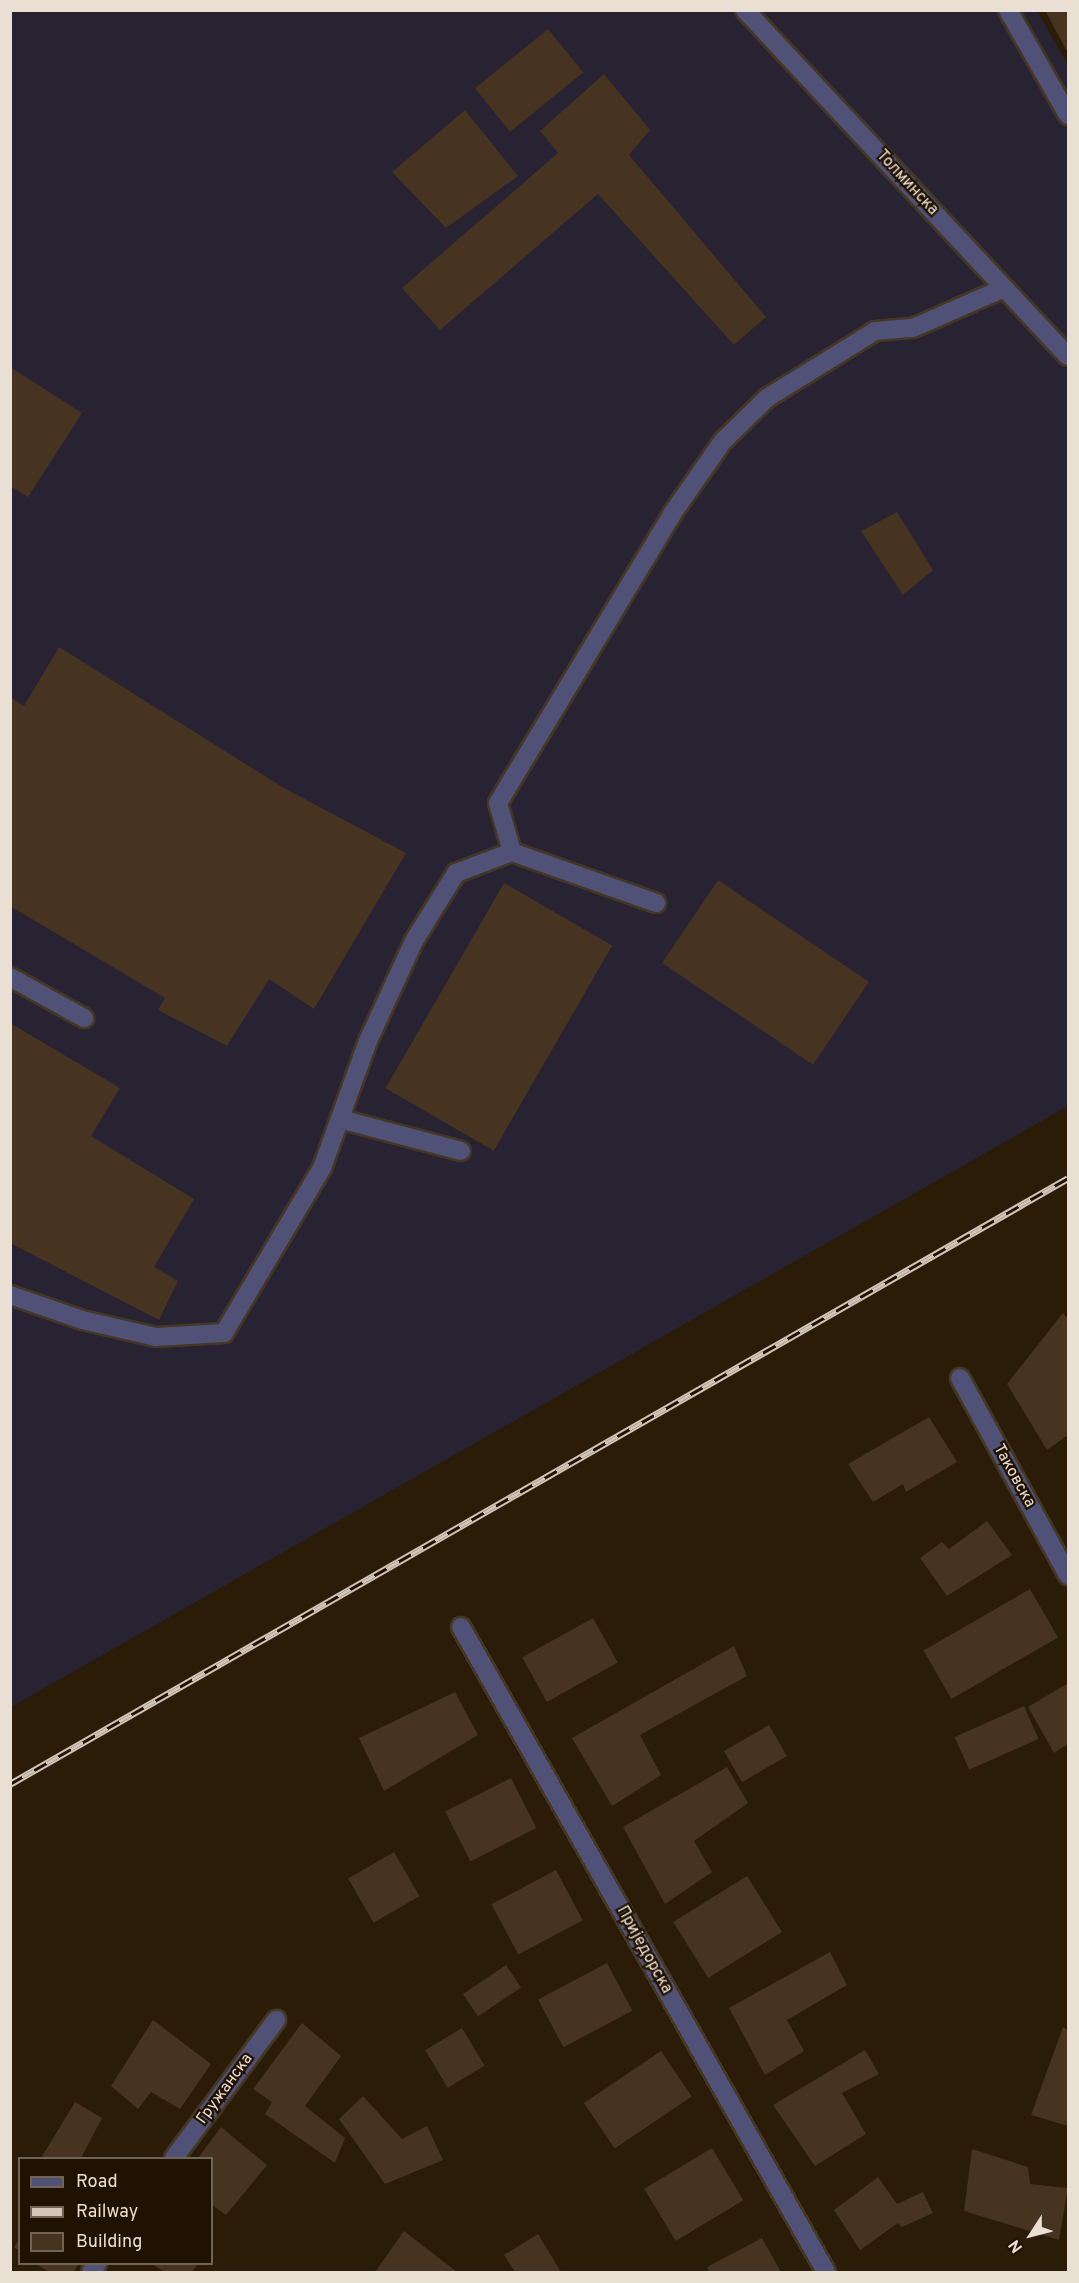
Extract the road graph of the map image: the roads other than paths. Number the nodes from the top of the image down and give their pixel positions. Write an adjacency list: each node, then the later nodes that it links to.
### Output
1 (745, 10): 4 (street, Толминска)
2 (1008, 10): 3 (street)
3 (1068, 116)
4 (1004, 288): 5 (street, Толминска); 6 (street)
5 (1068, 356)
6 (512, 852): 7 (street); 10 (street)
7 (656, 903)
8 (10, 977): 9 (street)
9 (84, 1018)
10 (340, 1119): 11 (street); 12 (street)
11 (461, 1151)
12 (10, 1294)
13 (960, 1378): 14 (street, Таковска)
14 (1068, 1575)
15 (461, 1627): 18 (street, Приједорска)
16 (276, 2020): 17 (street, Гружанска)
17 (175, 2157)
18 (826, 2272)

